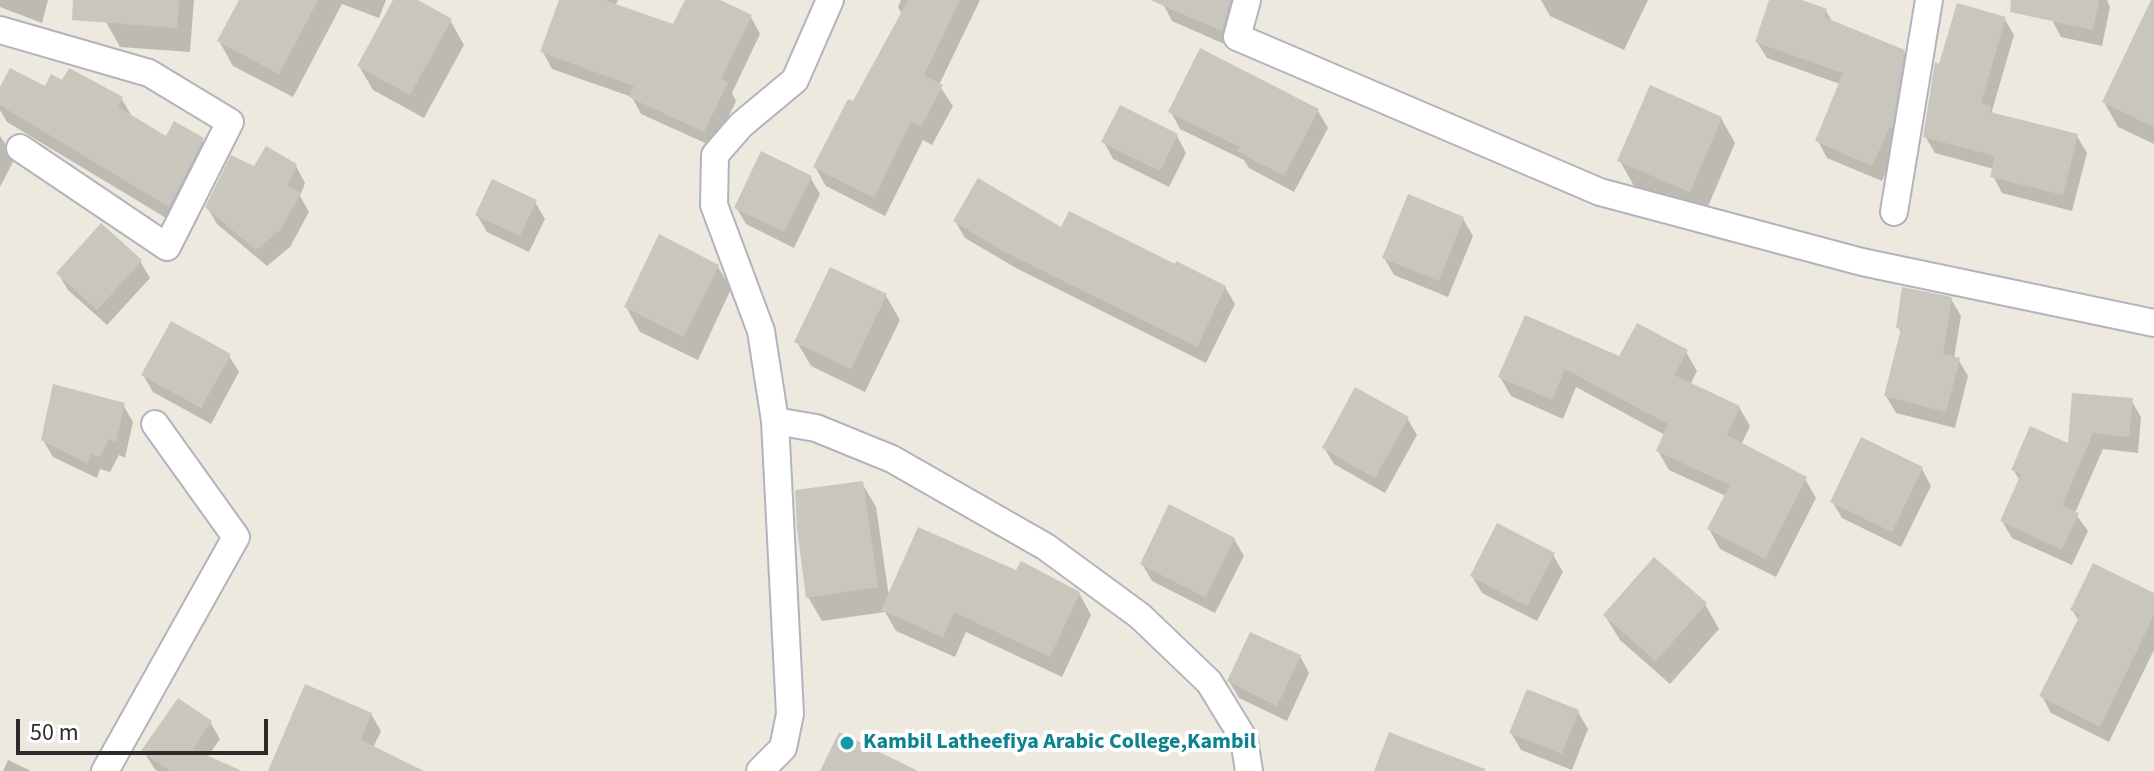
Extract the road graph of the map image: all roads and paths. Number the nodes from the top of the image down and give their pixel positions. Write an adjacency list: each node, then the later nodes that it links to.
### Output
1 (830, 0): 8 (street)
2 (1247, 0): 7 (street)
3 (1929, 0): 6 (street)
4 (0, 30): 5 (street)
5 (20, 148)
6 (1894, 212)
7 (2154, 323)
8 (775, 421): 11 (street); 12 (street)
9 (155, 424): 10 (street)
10 (105, 771)
11 (760, 771)
12 (1249, 771)

